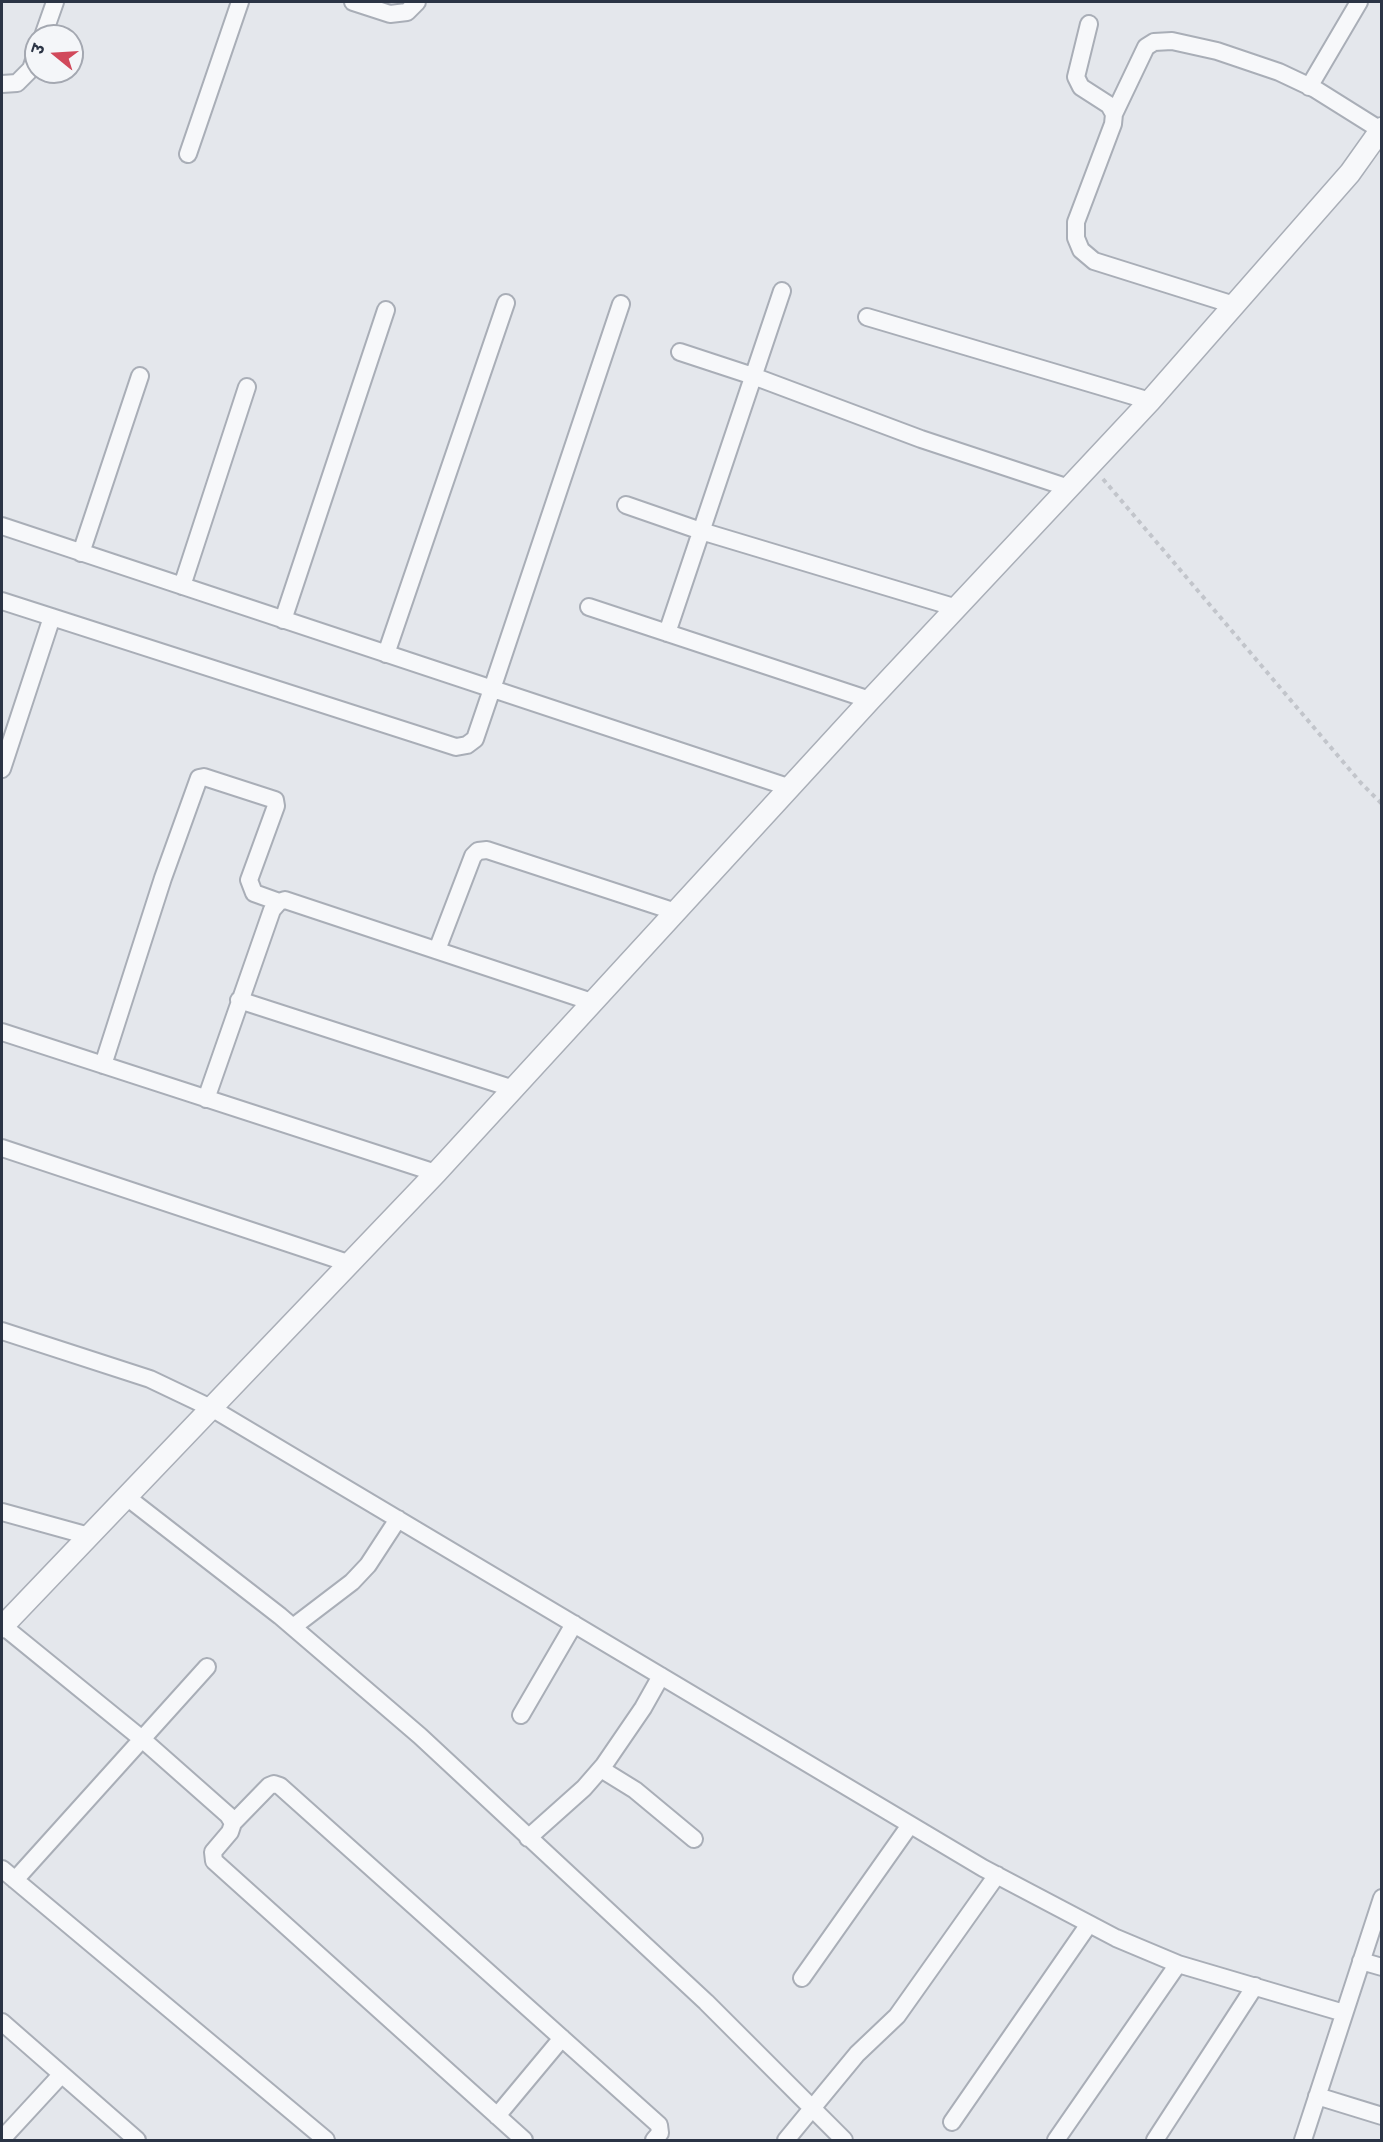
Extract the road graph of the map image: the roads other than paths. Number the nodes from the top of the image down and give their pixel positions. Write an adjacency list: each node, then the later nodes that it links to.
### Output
1 (55, 2): 6 (street)
2 (240, 2): 13 (street)
3 (353, 2): 4 (street)
4 (417, 2)
5 (1356, 2): 10 (street)
6 (47, 24)
7 (1089, 24): 11 (street)
8 (24, 76): 9 (street)
9 (2, 84)
10 (1309, 87): 11 (street); 12 (street)
11 (1114, 114): 17 (street)
12 (1381, 130): 17 (street)
13 (188, 154)
14 (782, 291): 21 (street)
15 (506, 303): 37 (street)
16 (621, 304): 38 (street)
17 (1234, 305): 24 (street)
18 (386, 310): 35 (street)
19 (867, 317): 24 (street)
20 (680, 352): 21 (street)
21 (753, 375): 25 (street); 28 (street)
22 (140, 376): 29 (street)
23 (247, 387): 30 (street)
24 (1150, 401): 25 (street)
25 (1069, 488): 33 (street)
26 (626, 504): 28 (street)
27 (2, 526): 29 (street)
28 (701, 531): 33 (street); 36 (street)
29 (81, 553): 30 (street)
30 (182, 586): 35 (street)
31 (2, 601): 34 (street)
32 (589, 607): 36 (street)
33 (957, 608): 39 (street)
34 (51, 617): 38 (street); 40 (street)
35 (283, 620): 37 (street)
36 (667, 633): 39 (street)
37 (386, 654): 38 (street)
38 (492, 689): 41 (street)
39 (870, 700): 41 (street)
40 (2, 769)
41 (790, 789): 43 (street)
42 (279, 903): 44 (street); 45 (street); 48 (street)
43 (676, 912): 44 (street); 46 (street)
44 (437, 950): 46 (street)
45 (239, 1000): 49 (street); 50 (street)
46 (592, 1002): 49 (street)
47 (2, 1032): 48 (street)
48 (103, 1065): 50 (street)
49 (514, 1089): 52 (street)
50 (206, 1099): 52 (street)
51 (2, 1148): 53 (street)
52 (436, 1173): 53 (street)
53 (351, 1264): 55 (street)
54 (2, 1331): 55 (street)
55 (213, 1408): 56 (street); 58 (street)
56 (128, 1498): 59 (street); 62 (street)
57 (2, 1512): 59 (street)
58 (398, 1519): 60 (street); 62 (street)
59 (89, 1536): 61 (street)
60 (574, 1624): 64 (street); 65 (street)
61 (2, 1627): 66 (street)
62 (293, 1627): 70 (street)
63 (207, 1667): 66 (street)
64 (661, 1676): 67 (street); 69 (street)
65 (521, 1715)
66 (142, 1739): 68 (street); 74 (street)
67 (601, 1769): 70 (street); 71 (street)
68 (233, 1823): 84 (street); 88 (street)
69 (910, 1825): 73 (street); 80 (street)
70 (528, 1838): 87 (street)
71 (694, 1839)
72 (2, 1869): 74 (street)
73 (997, 1875): 76 (street); 87 (street)
74 (15, 1880): 93 (street)
75 (1382, 1899): 77 (street)
76 (1089, 1924): 78 (street); 90 (street)
77 (1361, 1961): 79 (street); 82 (street)
78 (1178, 1964): 81 (street); 98 (street)
79 (1382, 1967)
80 (802, 1978)
81 (1255, 1986): 82 (street); 99 (street)
82 (1344, 2013): 86 (street)
83 (2, 2022): 85 (street)
84 (562, 2038): 88 (street); 95 (street)
85 (61, 2075): 91 (street); 92 (street)
86 (1317, 2096): 89 (street); 100 (street)
87 (811, 2109): 96 (street); 97 (street)
88 (497, 2116): 94 (street)
89 (1382, 2116)
90 (952, 2122)
91 (2, 2139)
92 (137, 2140)
93 (326, 2140)
94 (524, 2140)
95 (654, 2140)
96 (786, 2140)
97 (844, 2140)
98 (1056, 2140)
99 (1155, 2140)
100 (1303, 2140)

